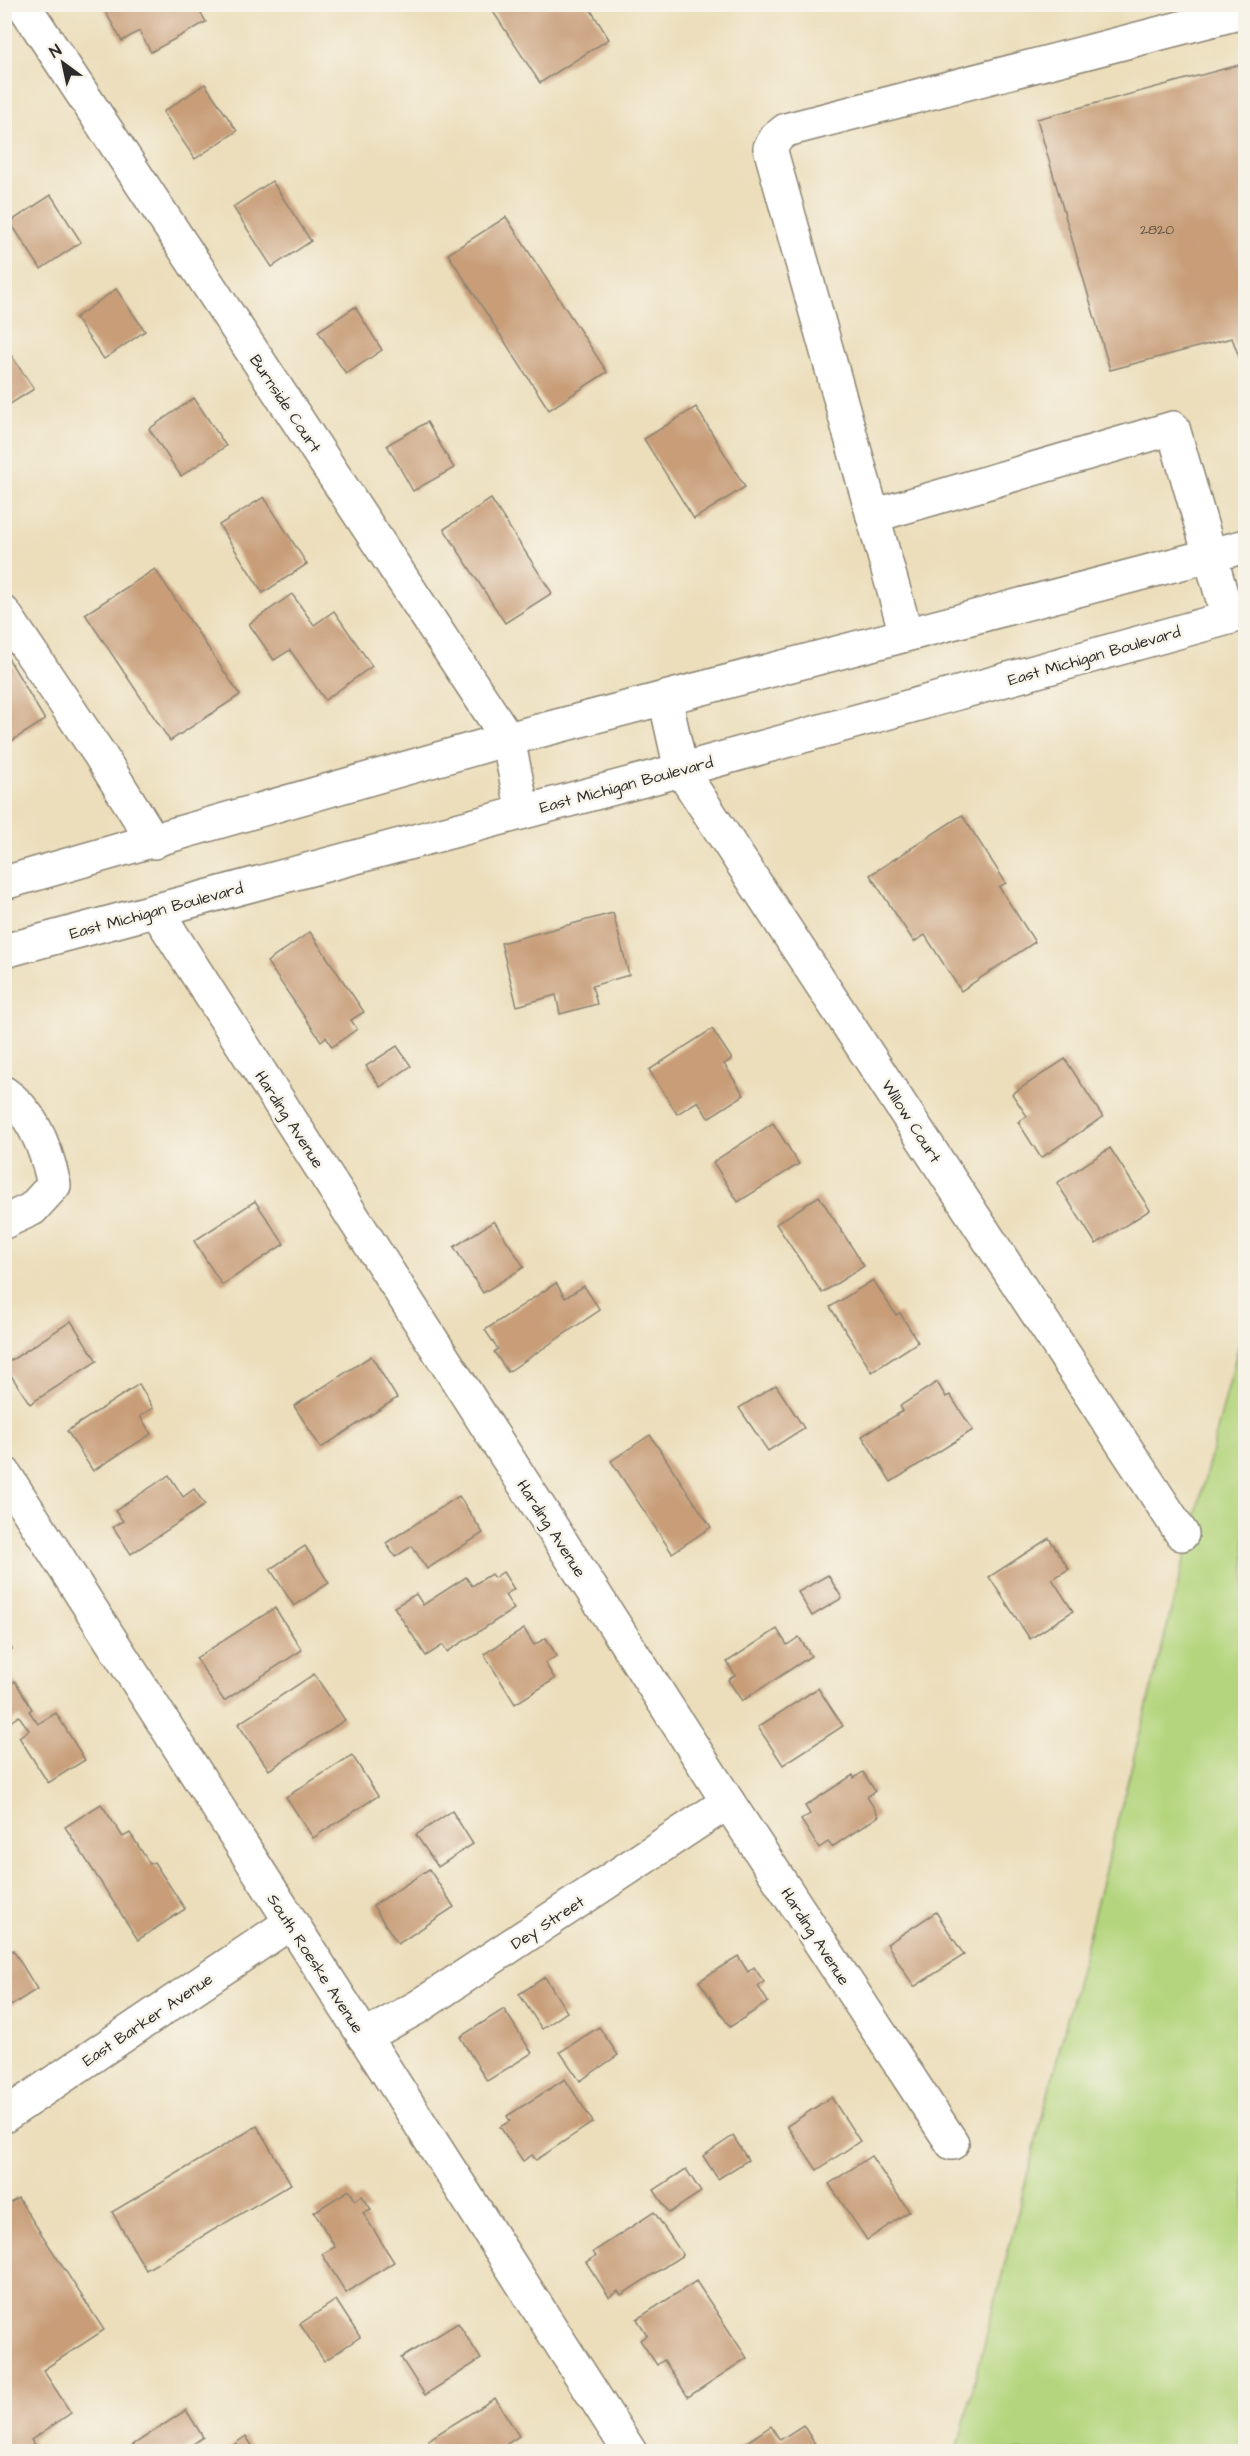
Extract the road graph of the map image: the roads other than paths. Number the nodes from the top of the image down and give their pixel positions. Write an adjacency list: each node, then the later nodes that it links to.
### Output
1 (23, 4): 10 (street, Burnside Court)
2 (1245, 11): 3 (street)
3 (873, 516): 5 (street); 8 (street)
4 (1245, 546): 5 (street)
5 (1212, 555): 7 (street); 8 (street)
6 (4, 612): 13 (street)
7 (1237, 615): 11 (street, East Michigan Boulevard)
8 (906, 634): 9 (street)
9 (665, 698): 10 (street); 11 (street, Willow Court)
10 (508, 739): 12 (street, Burnside Court); 13 (street)
11 (681, 770): 12 (street, East Michigan Boulevard); 20 (street, Willow Court)
12 (523, 812): 15 (street, East Michigan Boulevard)
13 (154, 842): 14 (street)
14 (4, 883)
15 (156, 910): 16 (street, East Michigan Boulevard); 21 (street, Harding Avenue)
16 (4, 951)
17 (4, 1093): 18 (street)
18 (4, 1222)
19 (4, 1473): 22 (street, South Roeske Avenue)
20 (1182, 1534)
21 (728, 1802): 23 (street, Dey Street); 25 (street, Harding Avenue)
22 (290, 1923): 23 (street, South Roeske Avenue); 24 (street, East Barker Avenue)
23 (364, 2037): 26 (street, South Roeske Avenue)
24 (4, 2116)
25 (952, 2143)
26 (630, 2451)

